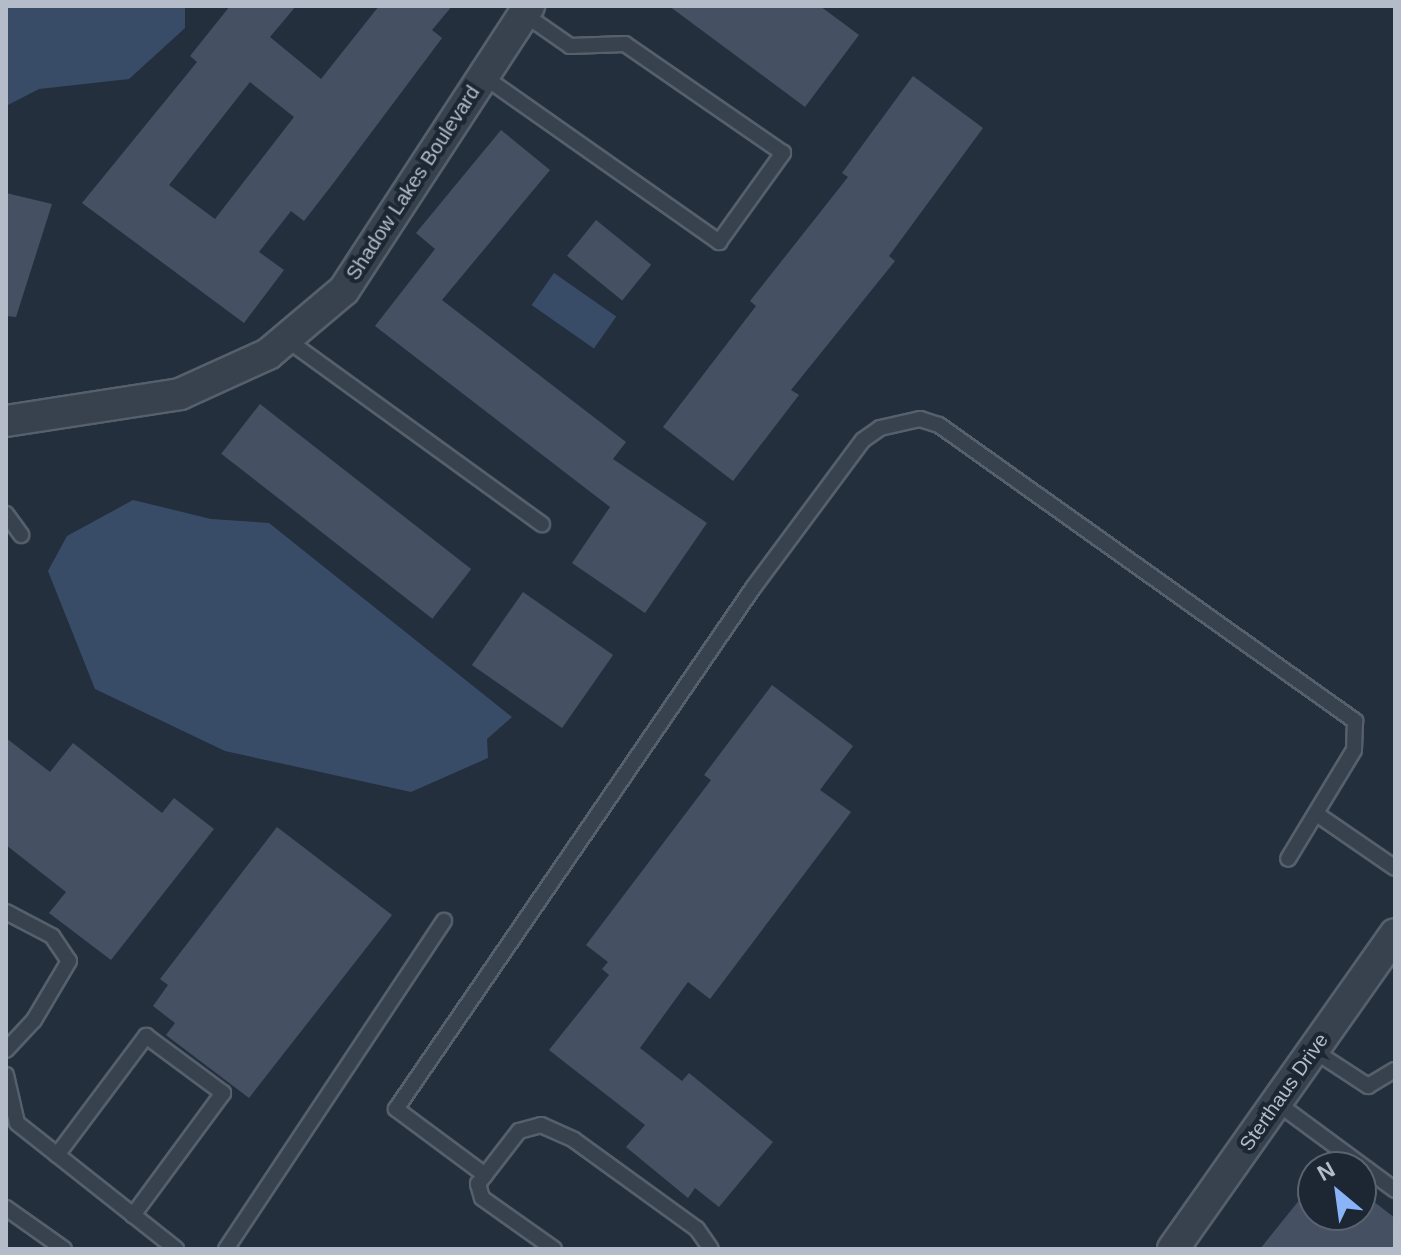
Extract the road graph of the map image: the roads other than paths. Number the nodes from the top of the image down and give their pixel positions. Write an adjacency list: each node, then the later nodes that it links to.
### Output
1 (526, 10): 2 (street, Shadow Lakes Boulevard); 2 (lane)
2 (483, 76): 3 (street, Shadow Lakes Boulevard)
3 (286, 339): 4 (street, Shadow Lakes Boulevard); 6 (lane)
4 (6, 421)
5 (6, 514): 7 (lane)
6 (542, 524)
7 (21, 535)
8 (1318, 815): 9 (lane); 10 (lane); 20 (lane)
9 (1288, 859)
10 (1395, 868)
11 (6, 912): 14 (lane)
12 (444, 921): 26 (lane)
13 (1395, 934): 15 (street, Sterthaus Drive)
14 (6, 1050)
15 (1313, 1050): 16 (lane); 18 (street, Sterthaus Drive)
16 (1395, 1070)
17 (6, 1075): 19 (lane)
18 (1277, 1103): 21 (lane); 29 (street, Sterthaus Drive)
19 (57, 1155): 23 (lane); 23 (lane)
20 (485, 1175): 27 (lane); 28 (lane)
21 (1395, 1190)
22 (6, 1208): 24 (lane)
23 (133, 1215): 25 (lane)
24 (64, 1249)
25 (176, 1249)
26 (226, 1249)
27 (554, 1249)
28 (711, 1249)
29 (1173, 1249)

